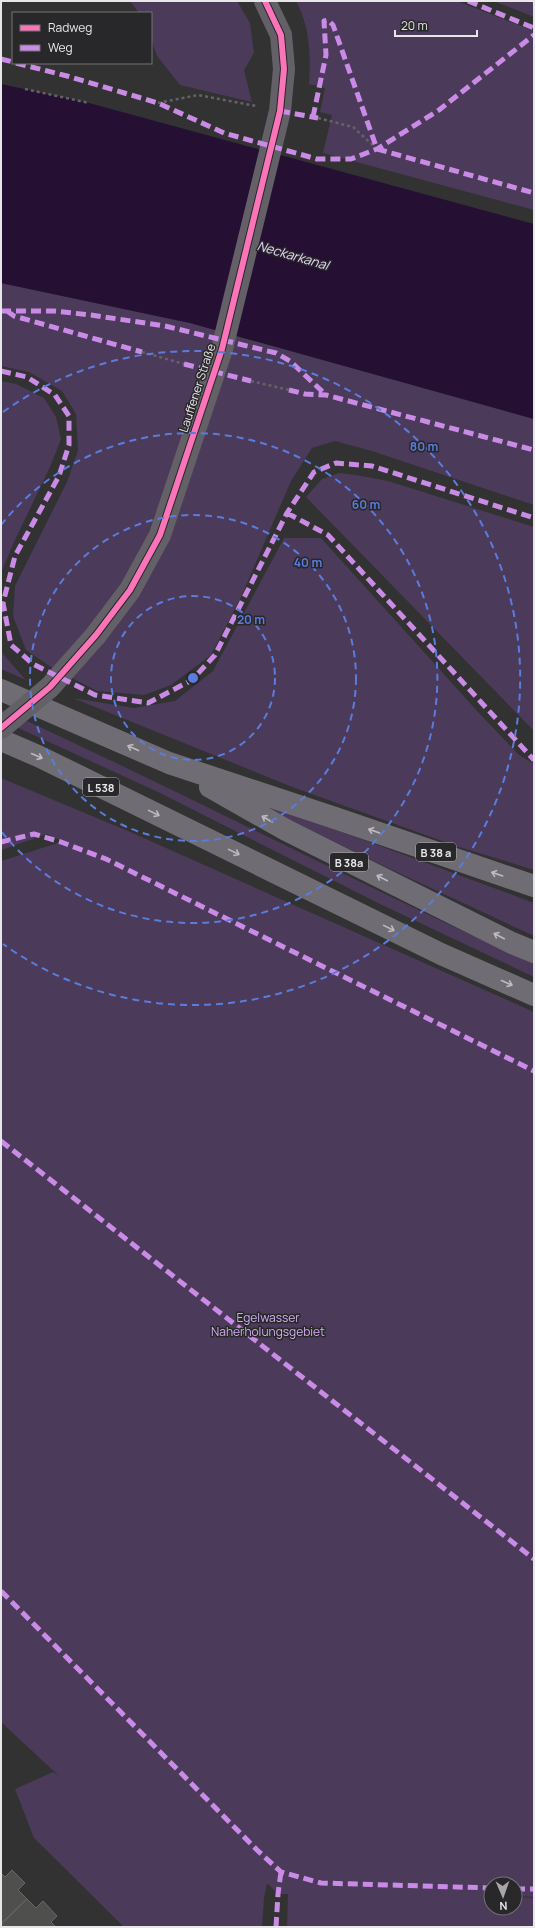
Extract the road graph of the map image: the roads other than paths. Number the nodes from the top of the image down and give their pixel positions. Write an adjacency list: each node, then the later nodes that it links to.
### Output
1 (265, 1): 3 (street, Lauffener Straße, bridge)
2 (1, 690): 5 (highway, one-way to 2)
3 (1, 728)
4 (1, 740): 8 (highway, L 538, one-way to 8)
5 (169, 763): 6 (highway, B 38 a, one-way to 5); 7 (highway, B 38a, one-way to 5)
6 (534, 886)
7 (534, 952)
8 (534, 995)

